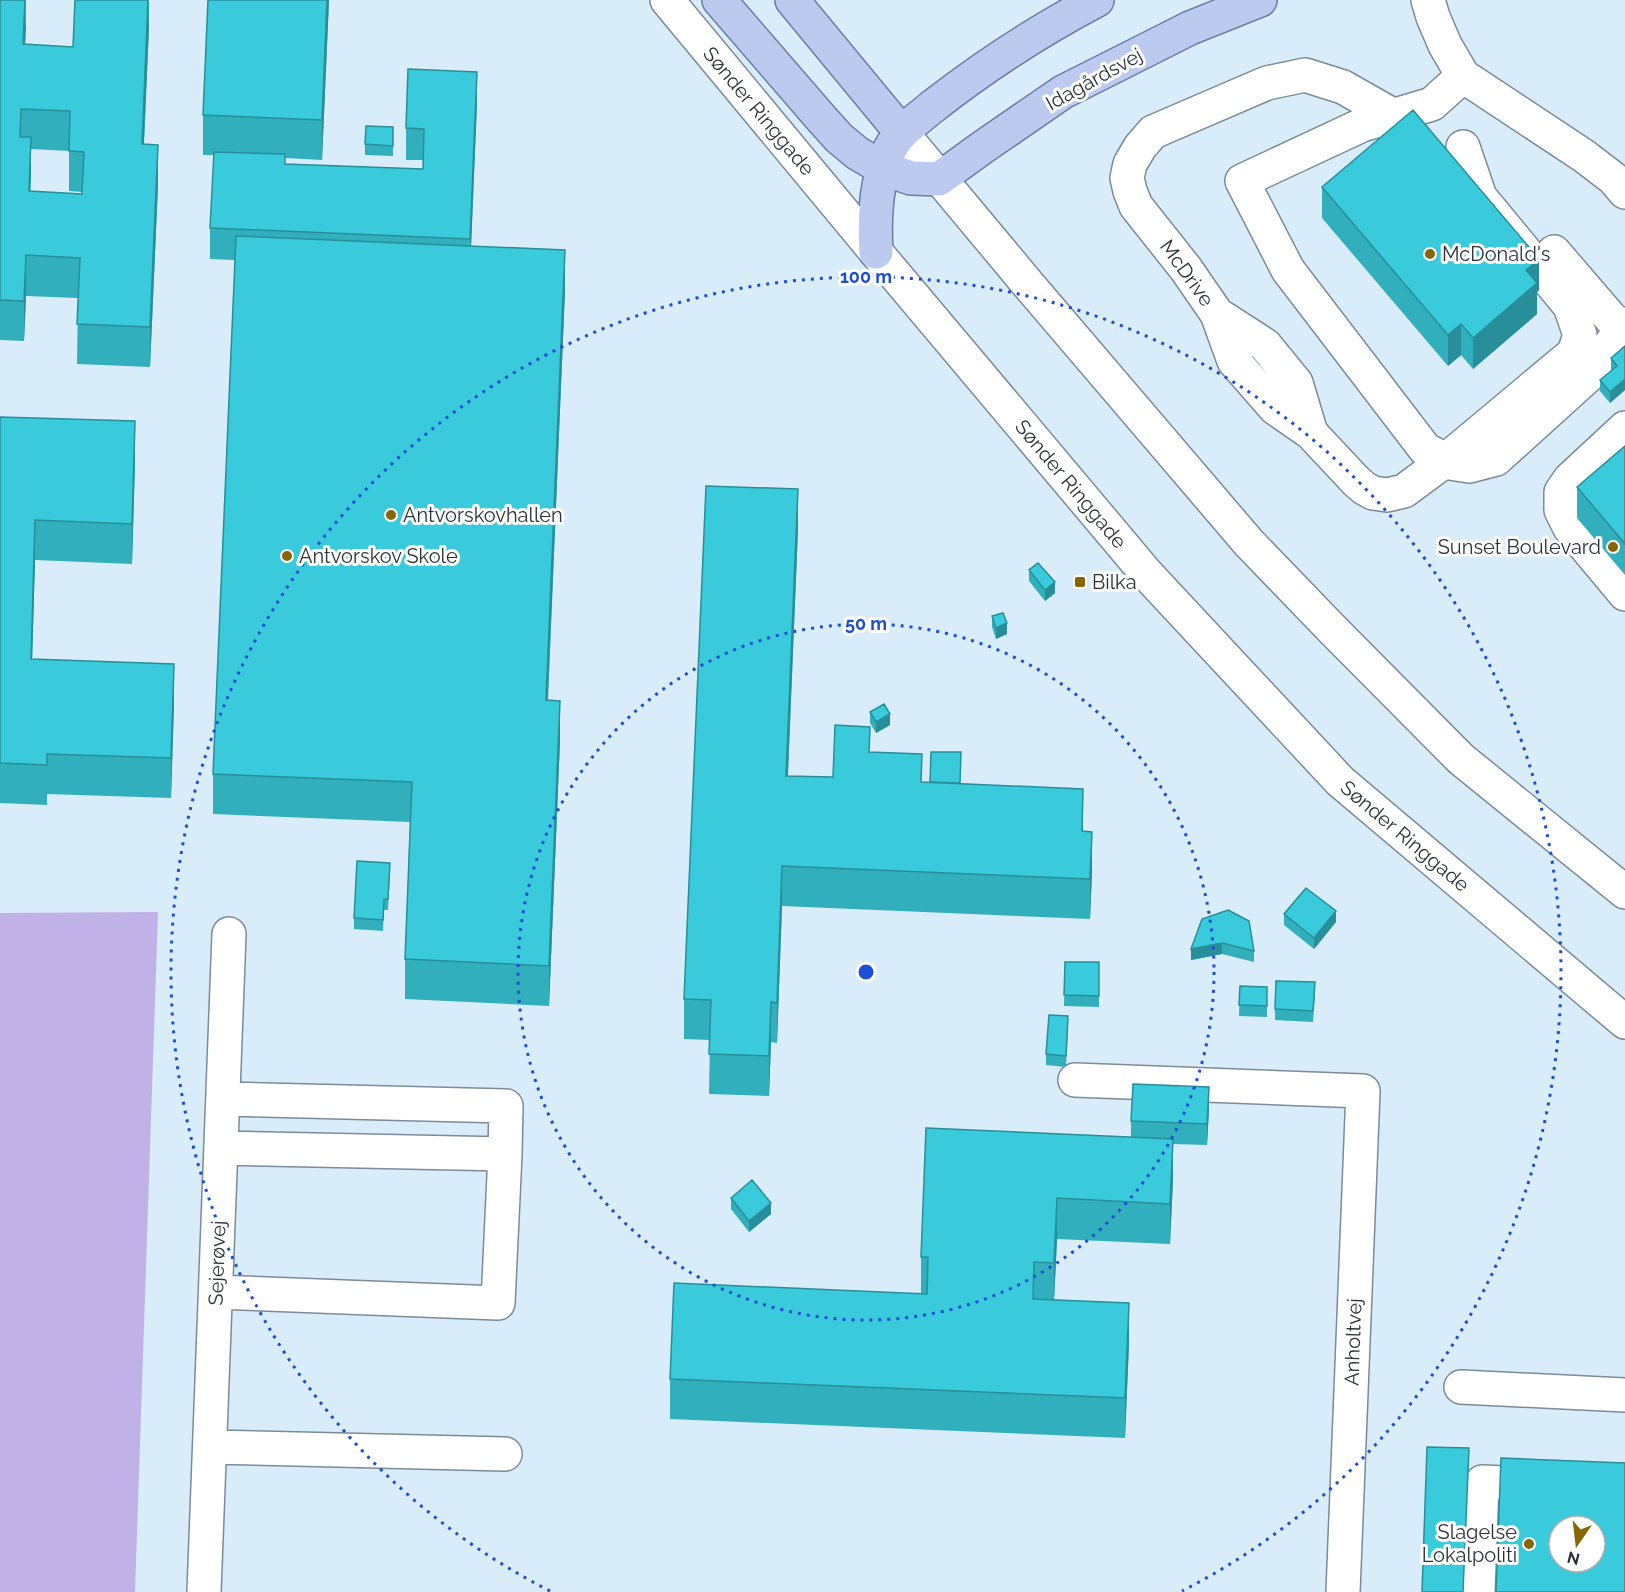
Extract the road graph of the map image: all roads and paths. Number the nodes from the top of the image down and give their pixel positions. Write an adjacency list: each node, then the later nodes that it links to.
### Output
1 (667, 0): 14 (street, Sønder Ringgade)
2 (719, 0): 11 (main road)
3 (792, 0): 9 (main road)
4 (1097, 0): 9 (main road)
5 (1260, 0): 12 (main road, Idagårdsvej)
6 (1428, 0): 7 (street)
7 (1463, 76): 8 (street); 13 (street)
8 (1413, 110): 10 (street); 17 (street); 17 (street, McDrive)
9 (901, 132): 11 (main road); 12 (street)
10 (1463, 147): 15 (street); 17 (street, McDrive)
11 (884, 169): 12 (main road); 14 (main road)
12 (939, 179): 19 (street)
13 (1625, 192)
14 (876, 252): 21 (street, Sønder Ringgade)
15 (1623, 327): 17 (street)
16 (1625, 428): 18 (street)
17 (1446, 460)
18 (1625, 594)
19 (1625, 892)
20 (229, 934): 23 (street, Sejerøvej)
21 (1625, 1022)
22 (1075, 1080): 33 (street, Anholtvej)
23 (223, 1098): 24 (street, Sejerøvej); 25 (street)
24 (222, 1148): 25 (street); 26 (street, Sejerøvej)
25 (505, 1155): 26 (street)
26 (216, 1292): 29 (street, Sejerøvej)
27 (1461, 1387): 28 (street)
28 (1625, 1395)
29 (210, 1447): 30 (street); 32 (street, Sejerøvej)
30 (505, 1454)
31 (1625, 1488): 34 (street)
32 (204, 1592)
33 (1343, 1592)
34 (1478, 1592)

